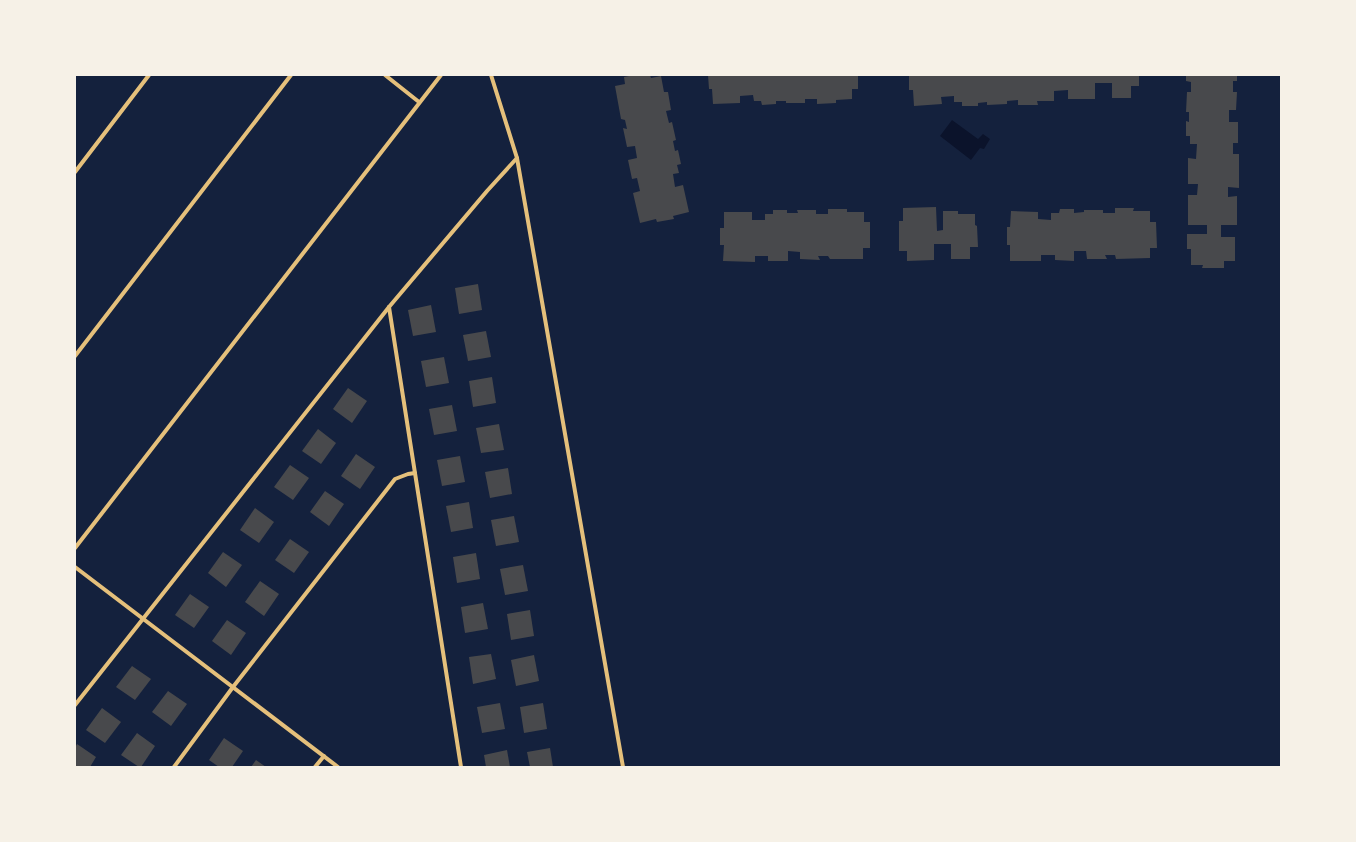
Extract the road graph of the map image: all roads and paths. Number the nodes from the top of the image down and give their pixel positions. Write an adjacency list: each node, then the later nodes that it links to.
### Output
1 (149, 75): 8 (street)
2 (291, 75): 10 (street)
3 (385, 75): 6 (street)
4 (441, 75): 6 (street)
5 (491, 75): 7 (street)
6 (419, 102): 12 (street)
7 (517, 158): 9 (street); 22 (street)
8 (75, 172)
9 (389, 307): 11 (street); 14 (street)
10 (75, 356)
11 (415, 473): 15 (street); 21 (street)
12 (75, 548)
13 (75, 567): 14 (street)
14 (143, 619): 15 (street); 16 (street)
15 (233, 687): 17 (street); 18 (street)
16 (75, 705)
17 (324, 756): 19 (street); 20 (street)
18 (174, 767)
19 (315, 767)
20 (338, 767)
21 (461, 767)
22 (623, 767)

